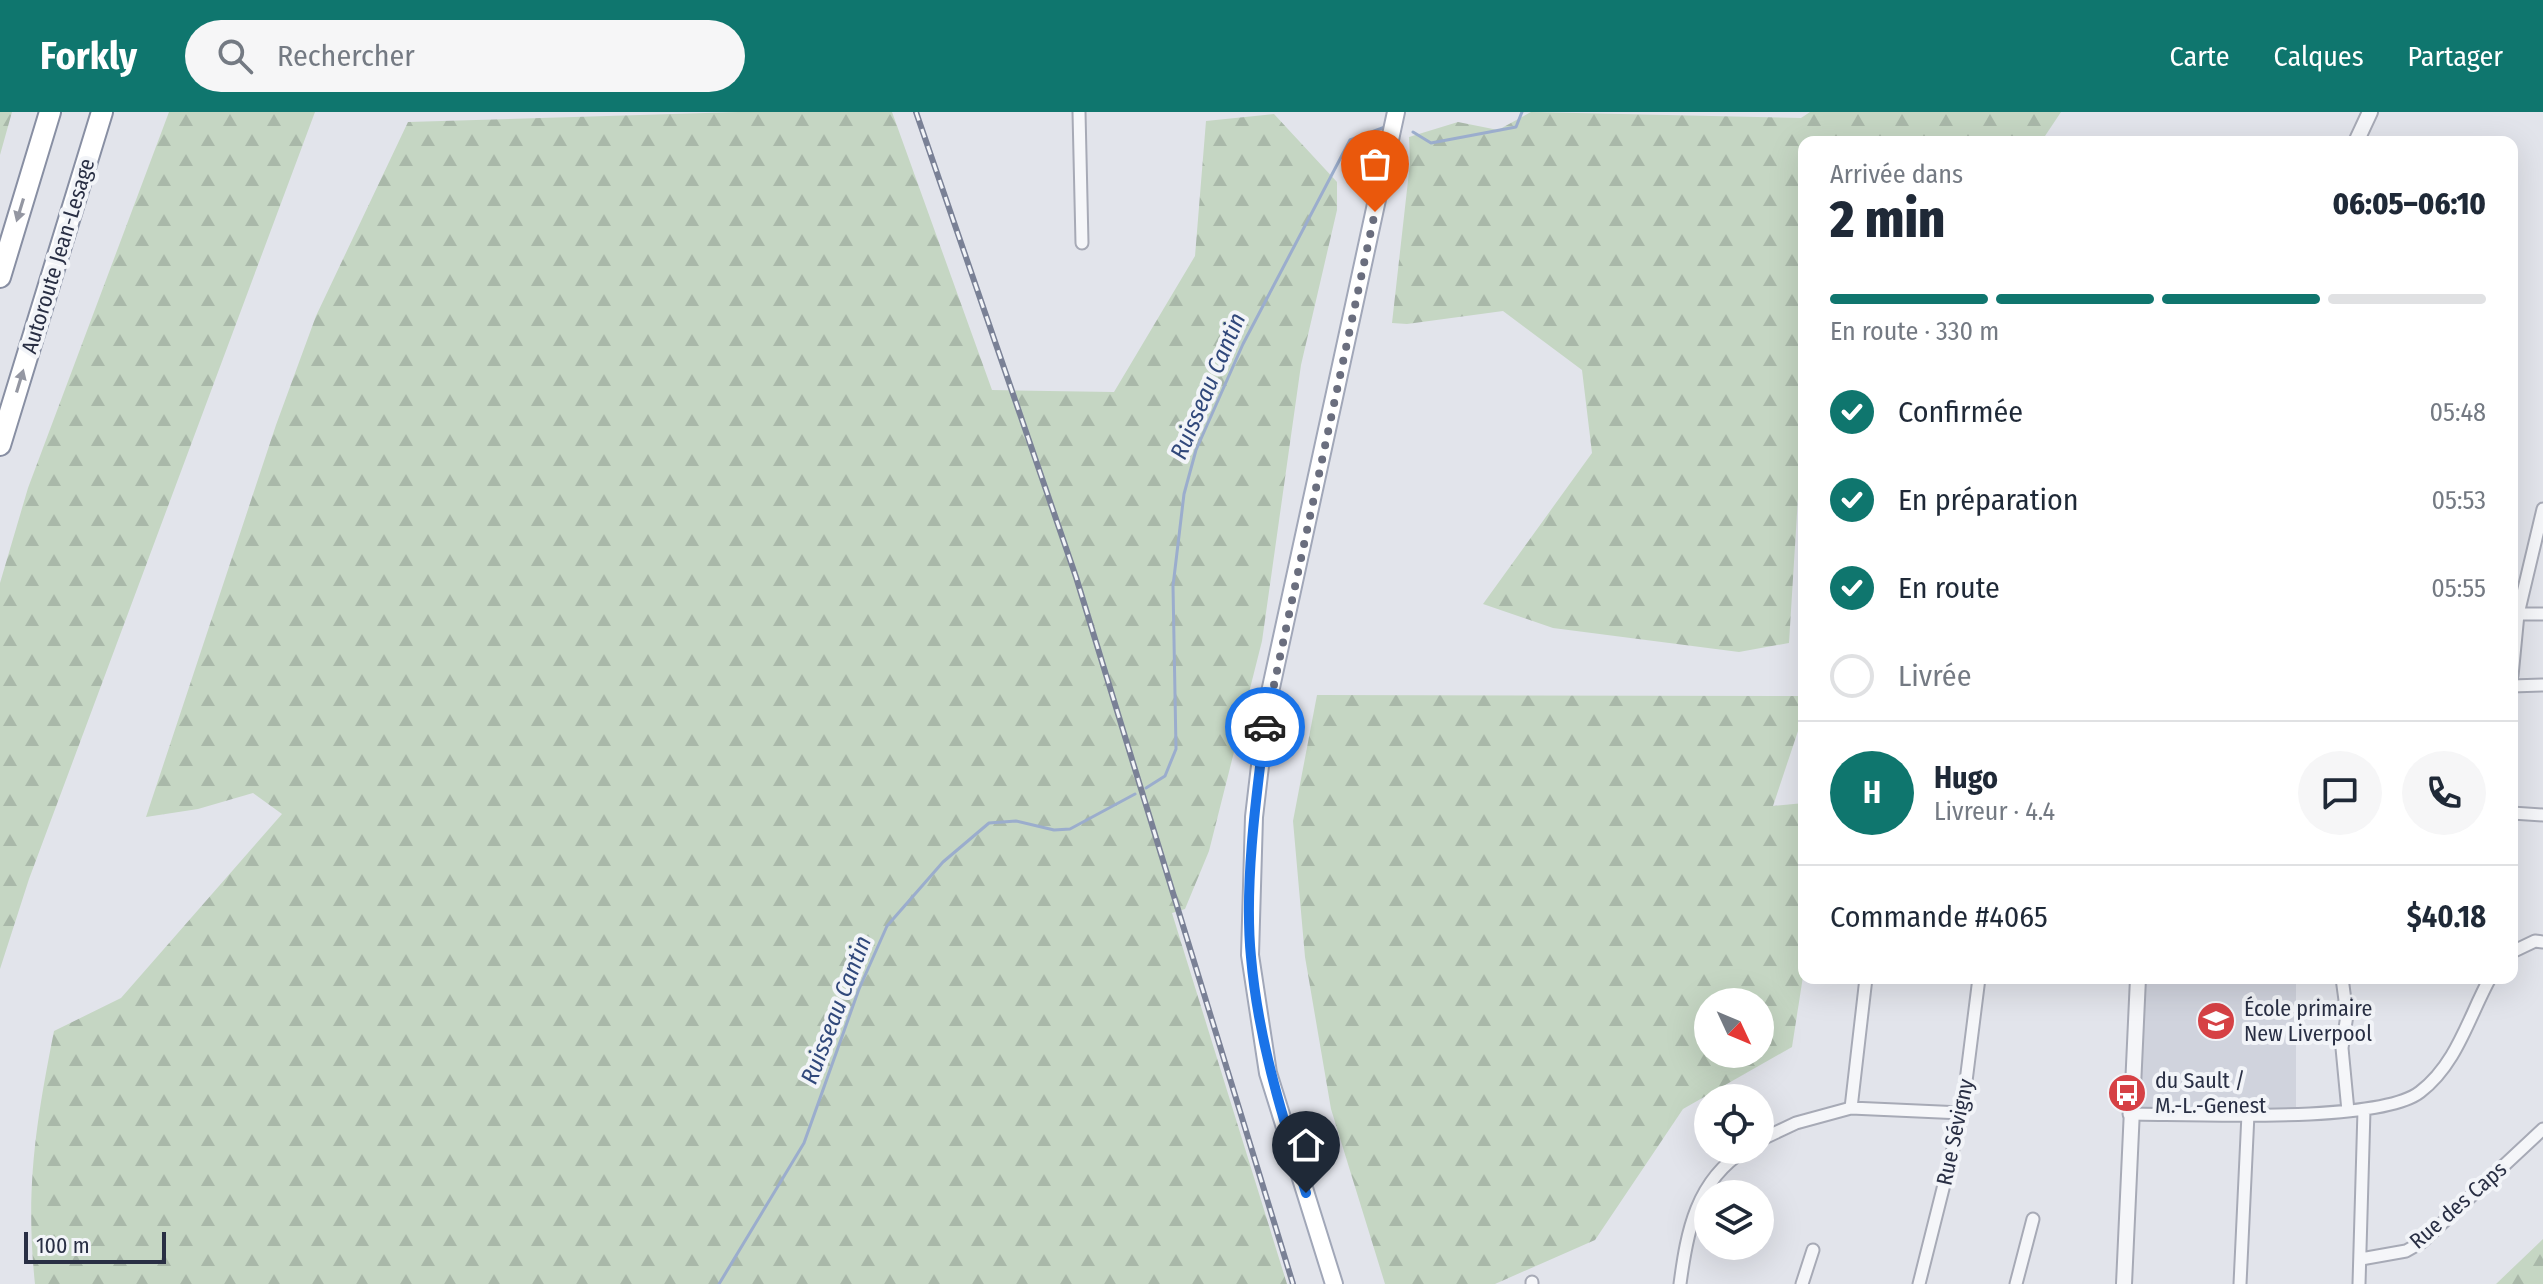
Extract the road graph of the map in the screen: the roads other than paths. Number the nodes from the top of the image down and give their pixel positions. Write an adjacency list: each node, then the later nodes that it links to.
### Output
1 (50, 112): 8 (highway, one-way to 8)
2 (102, 112): 9 (highway, Autoroute Jean-Lesage, one-way to 2)
3 (1079, 112): 7 (street)
4 (1396, 112): 36 (main road)
5 (2370, 112): 6 (street)
6 (2359, 136)
7 (1082, 243)
8 (0, 277)
9 (0, 445)
10 (2543, 509): 11 (street)
11 (2518, 614): 12 (street)
12 (2543, 614)
13 (2543, 685): 14 (street)
14 (2518, 686)
15 (2518, 813): 16 (street)
16 (2543, 815)
17 (2543, 942): 18 (street)
18 (2518, 949)
19 (1865, 984): 24 (street)
20 (1978, 984): 27 (street, Rue Sévigny)
21 (2138, 984): 28 (street)
22 (2343, 984): 26 (street)
23 (2487, 984): 25 (street)
24 (1851, 1108): 27 (street); 31 (street)
25 (2364, 1110): 26 (street); 35 (street)
26 (2348, 1111): 29 (street)
27 (1962, 1113): 39 (street, Rue Sévigny)
28 (2129, 1114): 29 (street); 41 (street)
29 (2248, 1114): 42 (street)
30 (2543, 1129): 35 (street, Rue des Caps)
31 (1774, 1133)
32 (1729, 1164): 37 (street)
33 (2033, 1219): 40 (street)
34 (1813, 1250): 38 (street)
35 (2361, 1259): 43 (street)
36 (1334, 1284)
37 (1680, 1284)
38 (1802, 1284)
39 (1919, 1284)
40 (2016, 1284)
41 (2124, 1284)
42 (2240, 1284)
43 (2359, 1284)

